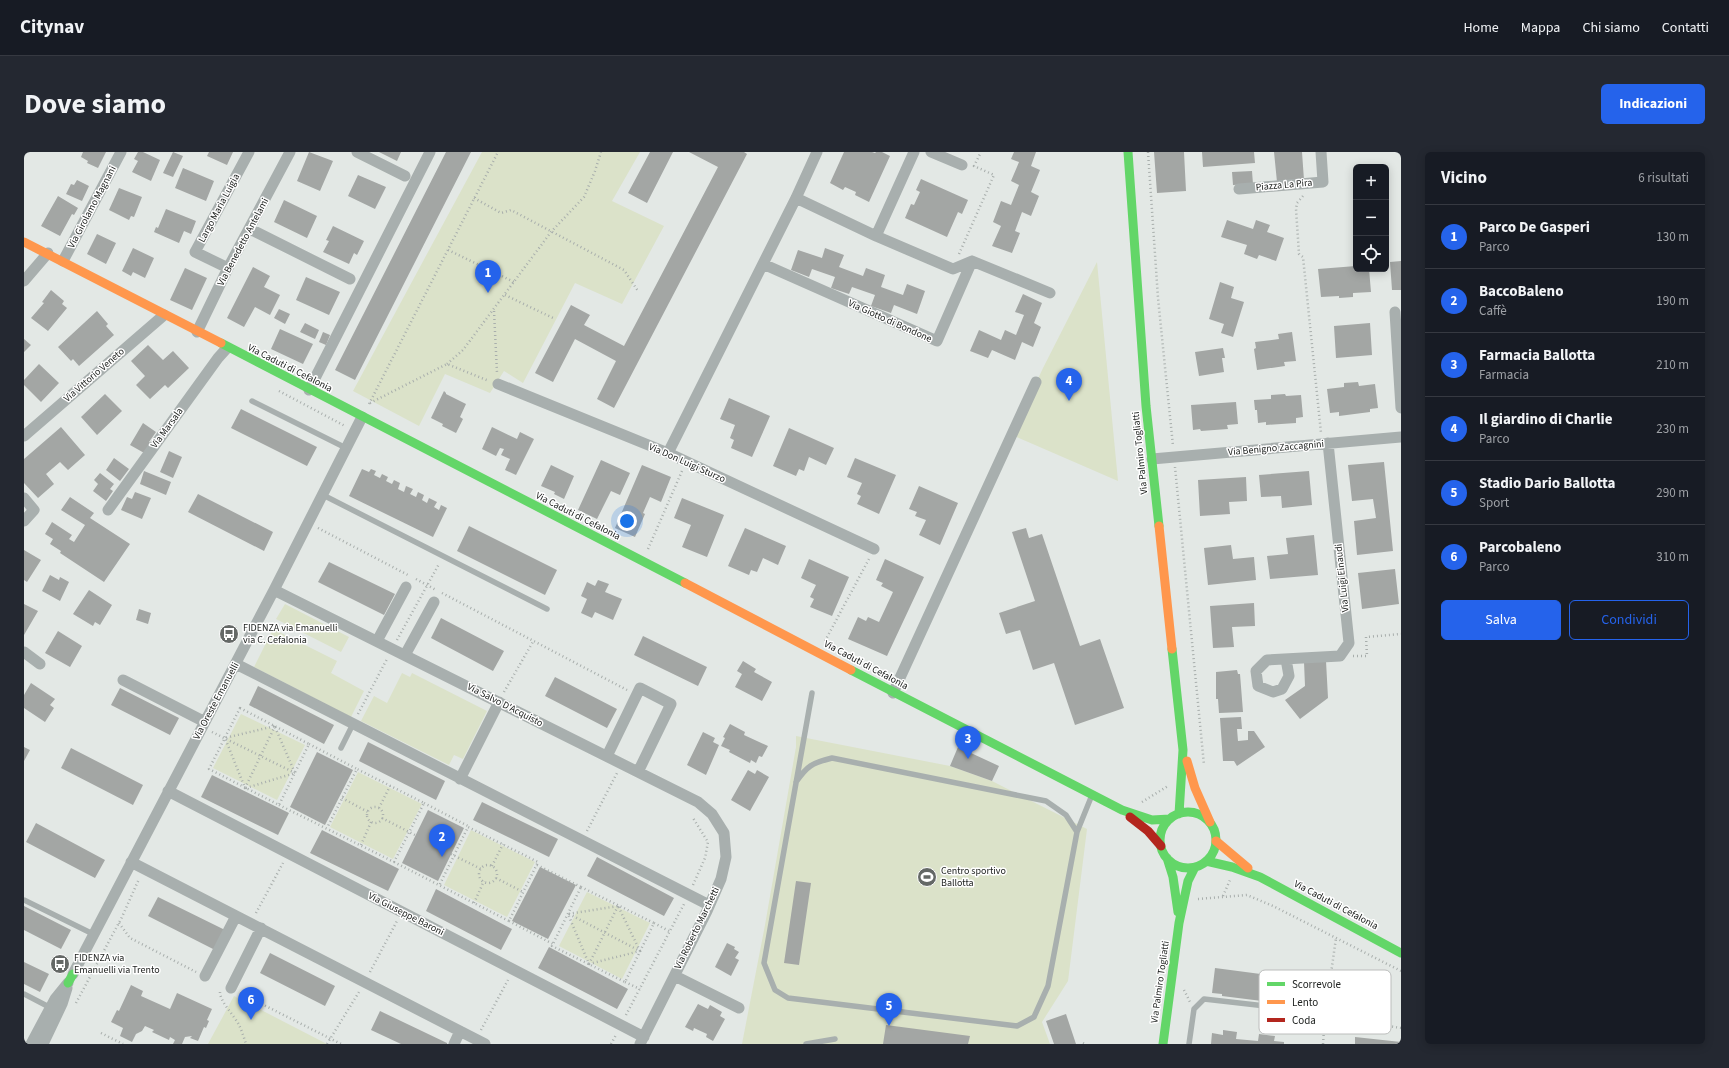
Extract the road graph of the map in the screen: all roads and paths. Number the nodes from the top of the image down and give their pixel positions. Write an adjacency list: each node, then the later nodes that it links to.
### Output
1 (121, 152): 27 (street, Via Girolamo Magnani)
2 (249, 152): 30 (street, Largo Maria Luigia)
3 (290, 152): 21 (street, Via Benedetto Antelami)
4 (357, 152): 16 (street)
5 (430, 152): 47 (street)
6 (498, 152): 19 (path)
7 (601, 152): 22 (path)
8 (817, 152): 20 (street)
9 (914, 152): 23 (street)
10 (932, 152): 15 (street)
11 (981, 152): 31 (path)
12 (1128, 152): 58 (street, Via Palmiro Togliatti)
13 (1148, 152): 57 (path)
14 (1321, 152): 17 (street, Piazza La Pira)
15 (962, 165)
16 (405, 176)
17 (1307, 184): 18 (street, Piazza La Pira); 54 (path)
18 (1239, 189)
19 (474, 198): 22 (path); 25 (path)
20 (796, 198): 23 (street); 29 (street)
21 (250, 230): 30 (street, Via Benedetto Antelami); 32 (street)
22 (551, 232): 34 (path); 35 (path)
23 (876, 236): 31 (street)
24 (24, 242): 26 (street, Via Caduti di Cefalonia)
25 (448, 250): 34 (path); 49 (path)
26 (48, 253): 27 (street, Via Caduti di Cefalonia); 33 (street)
27 (63, 261): 40 (street, Via Caduti di Cefalonia)
28 (972, 261): 29 (street, Via Giotto di Bondone); 31 (street); 36 (street)
29 (763, 264): 56 (street)
30 (228, 268): 42 (street, Via Benedetto Antelami)
31 (953, 269)
32 (350, 279)
33 (24, 281)
34 (514, 282): 37 (path)
35 (638, 291)
36 (1050, 293)
37 (505, 295): 38 (path); 41 (path)
38 (494, 311): 44 (path); 46 (path)
39 (1394, 312): 50 (street)
40 (164, 315): 42 (street, Via Caduti di Cefalonia); 52 (street, Via Vittorio Veneto)
41 (553, 318)
42 (197, 332): 43 (street, Via Caduti di Cefalonia)
43 (228, 348): 47 (street, Via Caduti di Cefalonia); 62 (street, Via Marsala)
44 (447, 364): 46 (path); 49 (path)
45 (1036, 382): 86 (street)
46 (498, 384): 56 (street, Via Don Luigi Sturzo)
47 (309, 390): 51 (street, Via Caduti di Cefalonia)
48 (252, 401): 55 (lane)
49 (369, 403): 51 (path)
50 (1401, 408)
51 (362, 417): 55 (street, Via Oreste Emanuelli); 86 (street, Via Caduti di Cefalonia)
52 (24, 436)
53 (1401, 436): 54 (street, Via Benigno Zaccagnini)
54 (1325, 443): 57 (street, Via Benigno Zaccagnini); 80 (street, Via Luigi Einaudi)
55 (346, 448): 60 (street, Via Oreste Emanuelli)
56 (668, 453): 59 (street, Via Don Luigi Sturzo)
57 (1174, 457): 58 (street, Via Benigno Zaccagnini); 101 (path)
58 (1152, 459): 95 (street, Via Palmiro Togliatti)
59 (686, 461): 65 (street, Via Don Luigi Sturzo); 66 (path)
60 (323, 495): 64 (street, Via Oreste Emanuelli); 67 (lane)
61 (24, 498): 63 (street)
62 (108, 510)
63 (24, 521)
64 (308, 523): 68 (path); 70 (street, Via Oreste Emanuelli)
65 (874, 550): 76 (path)
66 (646, 553)
67 (442, 556): 68 (path); 72 (lane)
68 (427, 585): 74 (path); 77 (path)
69 (406, 587): 75 (street)
70 (274, 590): 75 (street, Via Salvo D'Acquisto); 83 (street, Via Oreste Emanuelli)
71 (434, 602): 79 (street)
72 (547, 609)
73 (1401, 634): 80 (path)
74 (534, 640): 87 (path); 88 (path)
75 (377, 641): 77 (street, Via Salvo D'Acquisto)
76 (825, 642)
77 (392, 649): 79 (street, Via Salvo D'Acquisto); 89 (path)
78 (24, 652): 82 (street)
79 (405, 655): 88 (street, Via Salvo D'Acquisto)
80 (1340, 656): 81 (street)
81 (1286, 659)
82 (40, 664)
83 (236, 664): 89 (street); 90 (street, Via Oreste Emanuelli)
84 (123, 680): 90 (street)
85 (812, 693): 104 (lane)
86 (893, 693): 109 (street, Via Caduti di Cefalonia)
87 (637, 695): 97 (street); 100 (street)
88 (499, 702): 97 (street, Via Salvo D'Acquisto); 103 (street)
89 (353, 724): 94 (lane); 103 (street)
90 (204, 725): 92 (path); 108 (street, Via Oreste Emanuelli)
91 (275, 726): 92 (path); 92 (path); 93 (path); 96 (path); 102 (path)
92 (225, 738): 96 (path); 107 (path); 107 (path)
93 (310, 744): 99 (path); 102 (path)
94 (341, 748)
95 (1183, 750): 117 (street, Via Palmiro Togliatti); 122 (street, Via Palmiro Togliatti)
96 (261, 756): 102 (path); 107 (path)
97 (607, 756): 98 (street, Via Salvo D'Acquisto)
98 (622, 764): 100 (street, Via Salvo D'Acquisto); 129 (path)
99 (357, 769): 106 (path); 110 (path)
100 (638, 772): 127 (street, Via Salvo D'Acquisto)
101 (1204, 772)
102 (295, 773): 107 (path); 113 (path)
103 (460, 779): 129 (street)
104 (796, 782): 126 (lane); 126 (lane)
105 (1172, 783): 112 (path)
106 (390, 786): 111 (path); 114 (path)
107 (245, 788): 113 (path)
108 (168, 791): 137 (street, Via Oreste Emanuelli); 172 (street, Via Giuseppe Baroni)
109 (1093, 794): 115 (street, Via Caduti di Cefalonia); 126 (lane)
110 (342, 798): 116 (path); 124 (path)
111 (424, 803): 123 (path); 125 (path)
112 (1140, 804)
113 (279, 805): 124 (path)
114 (379, 808): 116 (path); 118 (path)
115 (1122, 810): 120 (street, Via Caduti di Cefalonia); 133 (street, Via Caduti di Cefalonia)
116 (368, 812): 121 (path)
117 (1179, 814): 120 (street); 122 (street)
118 (382, 818): 121 (path); 125 (path)
119 (693, 818): 150 (path)
120 (1170, 819): 133 (street)
121 (371, 822): 132 (path)
122 (1210, 822): 130 (street, Via Palmiro Togliatti)
123 (468, 826): 131 (path); 134 (path)
124 (327, 828): 132 (path)
125 (409, 832): 128 (path); 138 (path)
126 (1077, 832)
127 (724, 833): 155 (street, Via Roberto Marchetti)
128 (415, 836)
129 (577, 838): 150 (street)
130 (1216, 841): 136 (street); 145 (street, Via Caduti di Cefalonia)
131 (503, 844): 139 (path); 140 (path)
132 (361, 845): 138 (path)
133 (1161, 846): 135 (street, Via Palmiro Togliatti)
134 (452, 855): 143 (path); 147 (path)
135 (1167, 858): 141 (street); 161 (street, Via Palmiro Togliatti)
136 (1206, 861): 141 (street); 145 (street, Via Caduti di Cefalonia)
137 (131, 862): 142 (street); 166 (street, Via Oreste Emanuelli)
138 (394, 862): 147 (path)
139 (537, 864): 148 (path); 149 (path)
140 (492, 866): 143 (path); 144 (path)
141 (1195, 867): 161 (street, Via Palmiro Togliatti)
142 (144, 868): 159 (street); 186 (path)
143 (481, 869): 146 (path)
144 (496, 878): 146 (path); 149 (path)
145 (1260, 878): 170 (street, Via Caduti di Cefalonia)
146 (484, 881): 154 (path)
147 (439, 886): 154 (path)
148 (582, 887): 156 (path); 158 (path)
149 (523, 892): 160 (path)
150 (688, 895): 155 (street); 164 (path)
151 (1223, 896): 167 (path)
152 (1199, 899): 157 (path)
153 (24, 900): 166 (lane)
154 (474, 903): 160 (path)
155 (709, 905): 176 (street, Via Roberto Marchetti)
156 (618, 906): 158 (path); 162 (path); 165 (path); 169 (path)
157 (1198, 907)
158 (568, 914): 165 (path); 168 (path); 171 (path)
159 (236, 916): 163 (street); 175 (street)
160 (509, 921): 168 (path)
161 (1179, 923): 203 (street, Via Palmiro Togliatti)
162 (654, 924): 164 (path); 169 (path)
163 (261, 928): 179 (street); 190 (street)
164 (670, 931): 180 (path)
165 (605, 932): 169 (path); 171 (path)
166 (93, 934): 185 (street, Via Oreste Emanuelli)
167 (1336, 938): 173 (path); 174 (path)
168 (553, 944): 171 (path)
169 (640, 951): 171 (path); 177 (path)
170 (1401, 953)
171 (588, 964): 177 (path)
172 (514, 969): 187 (street, Via Giuseppe Baroni); 195 (path)
173 (1331, 970)
174 (1401, 971)
175 (205, 976)
176 (674, 976): 183 (street, Via Roberto Marchetti); 194 (street, Via Roberto Marchetti)
177 (625, 982): 180 (path)
178 (1183, 988): 184 (path)
179 (225, 989): 199 (path)
180 (640, 989): 187 (path)
181 (24, 994): 185 (lane)
182 (1259, 1005): 184 (lane)
183 (739, 1008)
184 (1194, 1009): 204 (lane)
185 (54, 1010): 196 (street, Via Oreste Emanuelli); 197 (street, Via Oreste Emanuelli)
186 (72, 1010)
187 (621, 1025): 194 (street, Via Giuseppe Baroni); 201 (path)
188 (1391, 1026): 189 (path)
189 (1401, 1028)
190 (460, 1031): 195 (street); 200 (street)
191 (100, 1033): 198 (path)
192 (1323, 1034): 205 (path)
193 (834, 1039): 202 (lane)
194 (642, 1040)
195 (480, 1041)
196 (31, 1044)
197 (43, 1044)
198 (123, 1044)
199 (246, 1044)
200 (454, 1044)
201 (611, 1044)
202 (806, 1044)
203 (1163, 1044)
204 (1189, 1044)
205 (1322, 1044)

